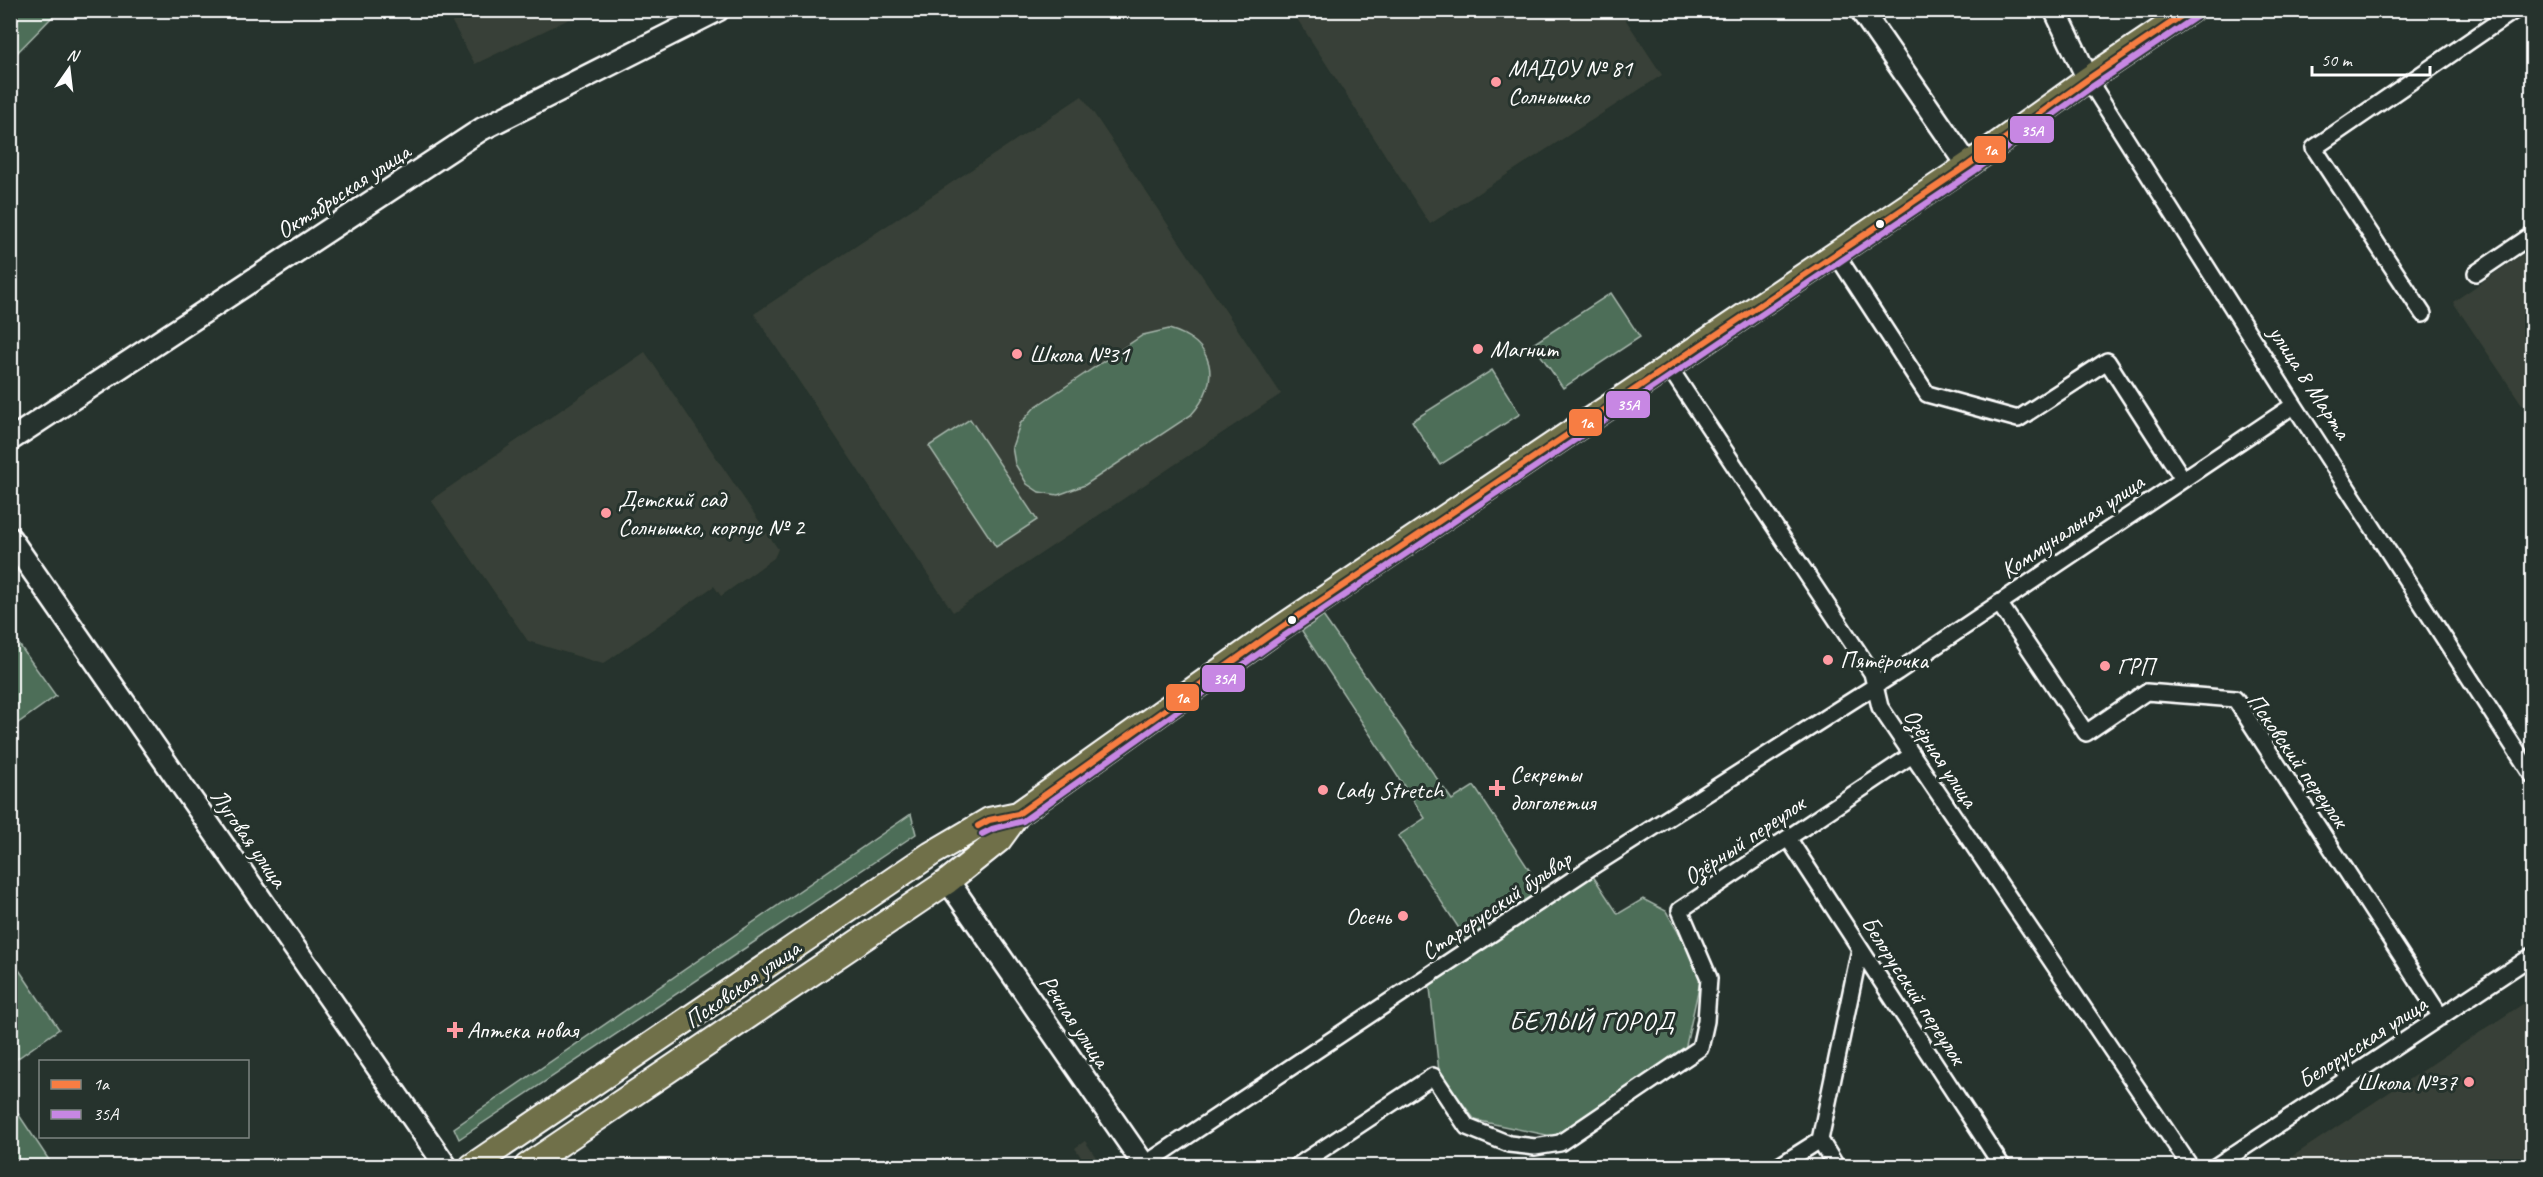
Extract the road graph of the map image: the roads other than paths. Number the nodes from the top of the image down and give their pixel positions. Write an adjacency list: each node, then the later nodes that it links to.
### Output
1 (718, 10): 14 (main road, Октябрьская улица)
2 (1861, 10): 7 (main road)
3 (2055, 10): 6 (main road, улица 8 Марта)
4 (2192, 10): 6 (main road, Псковская улица)
5 (2515, 10): 11 (street)
6 (2088, 79): 7 (main road, Псковская улица); 13 (street, улица 8 Марта)
7 (1968, 165): 9 (main road, Псковская улица)
8 (2532, 235): 10 (street)
9 (1836, 254): 12 (main road, Псковская улица); 15 (street)
10 (2476, 273)
11 (2423, 314)
12 (1669, 367): 18 (street, Озёрная улица); 21 (main road, Псковская улица)
13 (2294, 405): 15 (street, Коммунальная улица); 20 (street, улица 8 Марта)
14 (10, 440)
15 (2183, 479): 17 (street, Коммунальная улица)
16 (10, 538): 32 (main road, Луговая улица)
17 (2000, 603): 18 (street, Коммунальная улица); 28 (street, Псковский переулок)
18 (1876, 685): 19 (street, Озёрная улица); 31 (street, Старорусский бульвар)
19 (1912, 755): 22 (street, Озёрный переулок); 38 (street, Озёрная улица)
20 (2532, 775)
21 (1018, 814): 23 (main road, Псковская улица); 24 (main road, Псковская улица)
22 (1788, 838): 25 (street, Белорусский переулок); 30 (street, Озёрный переулок)
23 (948, 881): 27 (main road, Псковская улица); 31 (main road, Речная улица)
24 (803, 942): 27 (main road); 33 (main road, Псковская улица)
25 (1860, 949): 29 (street); 37 (street, Белорусский переулок)
26 (2532, 956): 28 (street, Белорусская улица)
27 (819, 970): 34 (main road, Псковская улица)
28 (2441, 1017): 39 (street, Белорусская улица)
29 (1820, 1140): 35 (street); 36 (street)
30 (1307, 1164)
31 (1144, 1166)
32 (446, 1167)
33 (472, 1167)
34 (527, 1167)
35 (1779, 1167)
36 (1836, 1167)
37 (2002, 1167)
38 (2190, 1167)
39 (2216, 1167)

